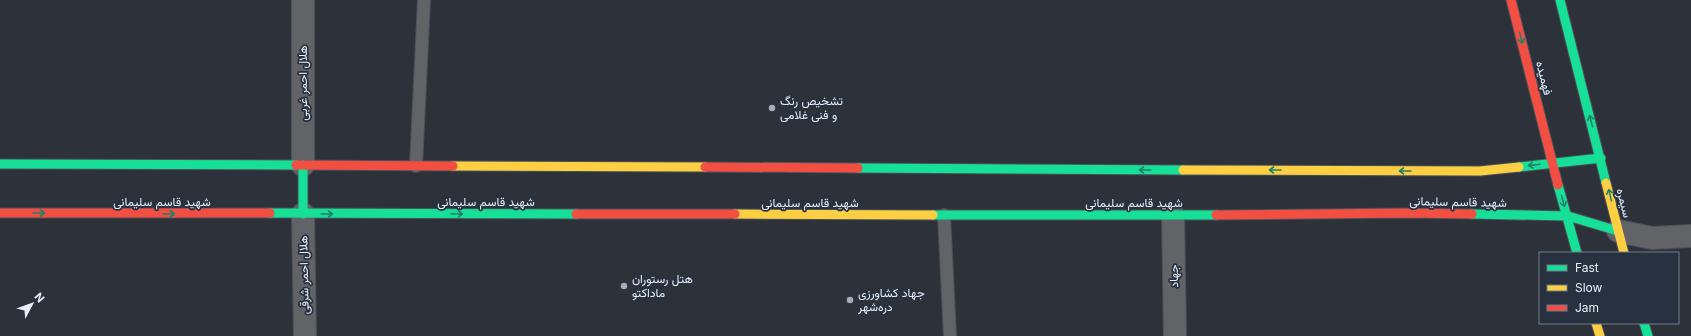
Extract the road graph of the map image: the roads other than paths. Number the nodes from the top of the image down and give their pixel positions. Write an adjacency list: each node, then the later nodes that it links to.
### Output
1 (303, 0): 8 (street, هلال احمر غربی)
2 (424, 0): 9 (lane)
3 (1511, 0): 6 (main road, فهمیده, one-way to 6)
4 (1560, 0): 5 (main road, one-way to 4)
5 (1601, 158): 6 (main road); 15 (main road, سیمره, one-way to 5)
6 (1552, 163): 9 (main road, one-way to 9); 14 (main road, one-way to 14)
7 (0, 164): 8 (main road)
8 (303, 165): 9 (main road); 11 (main road)
9 (416, 166)
10 (0, 213): 11 (main road, شهید قاسم سلیمانی, one-way to 11)
11 (303, 214): 12 (main road, شهید قاسم سلیمانی, one-way to 12); 21 (street, هلال احمر شرقی)
12 (944, 215): 13 (main road, شهید قاسم سلیمانی); 22 (lane)
13 (1173, 215): 14 (main road, شهید قاسم سلیمانی); 23 (street, جهاد)
14 (1568, 216): 15 (main road, شهید قاسم سلیمانی); 17 (main road)
15 (1618, 231): 16 (street); 18 (main road, سیمره)
16 (1691, 236)
17 (1577, 252)
18 (1624, 252)
19 (1596, 324): 24 (main road)
20 (1644, 324): 25 (main road)
21 (305, 336)
22 (950, 336)
23 (1175, 336)
24 (1600, 336)
25 (1648, 336)

